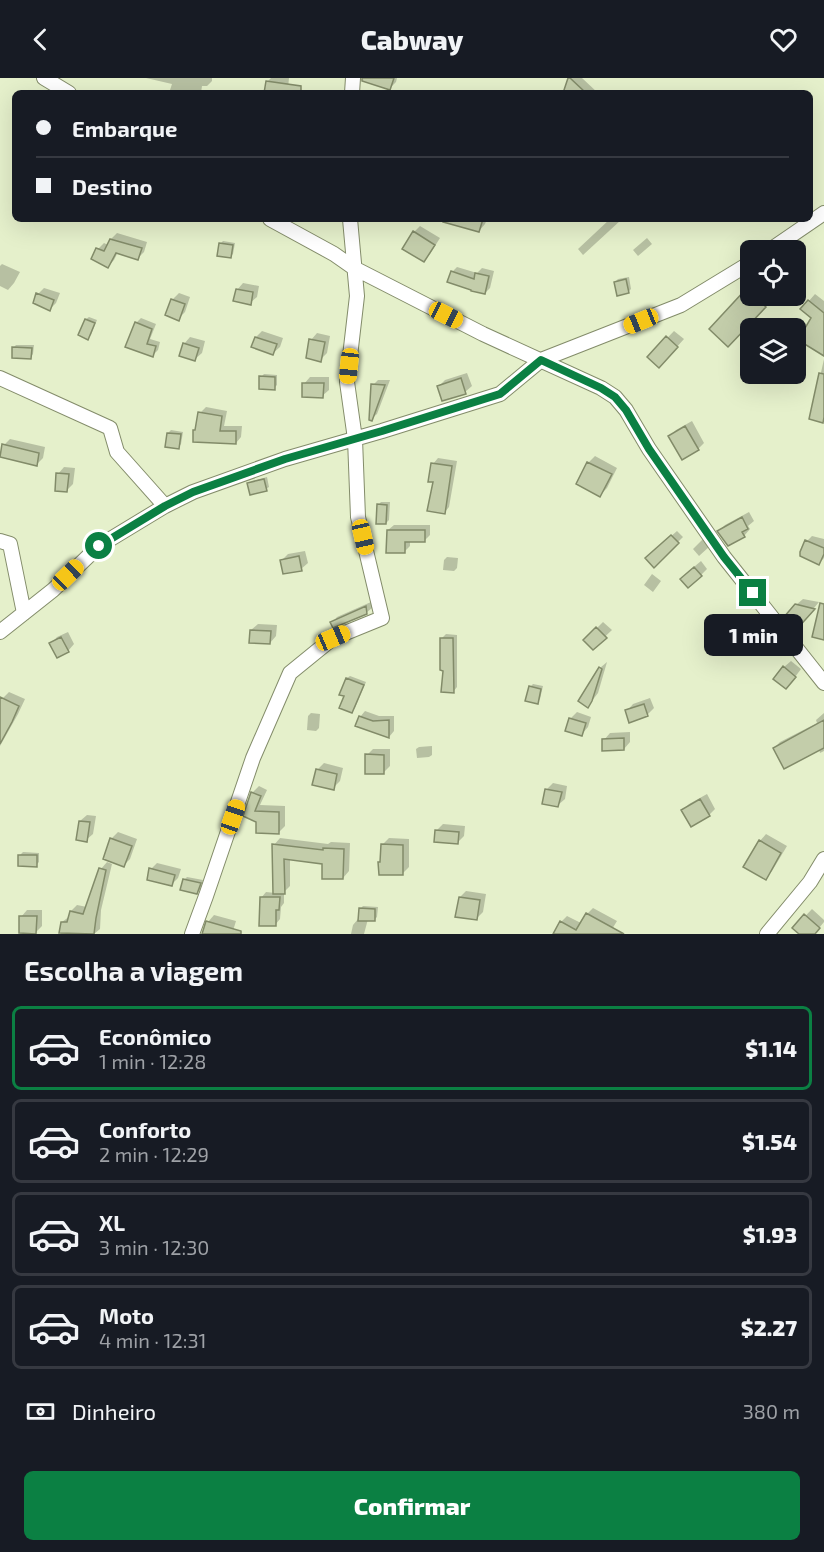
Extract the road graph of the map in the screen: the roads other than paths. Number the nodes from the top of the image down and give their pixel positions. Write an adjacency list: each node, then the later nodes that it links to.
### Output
1 (44, 78): 2 (street)
2 (64, 90)
3 (275, 222): 7 (street)
4 (350, 222): 7 (street)
5 (812, 222): 6 (street)
6 (787, 240)
7 (354, 268): 9 (street); 11 (street)
8 (740, 268): 9 (street)
9 (541, 360): 11 (street); 16 (street)
10 (0, 378): 12 (street)
11 (355, 439): 12 (street); 18 (street)
12 (165, 506): 14 (street)
13 (0, 541): 14 (street)
14 (24, 613): 15 (street)
15 (0, 632)
16 (824, 683)
17 (824, 859): 19 (street)
18 (192, 934)
19 (768, 934)

